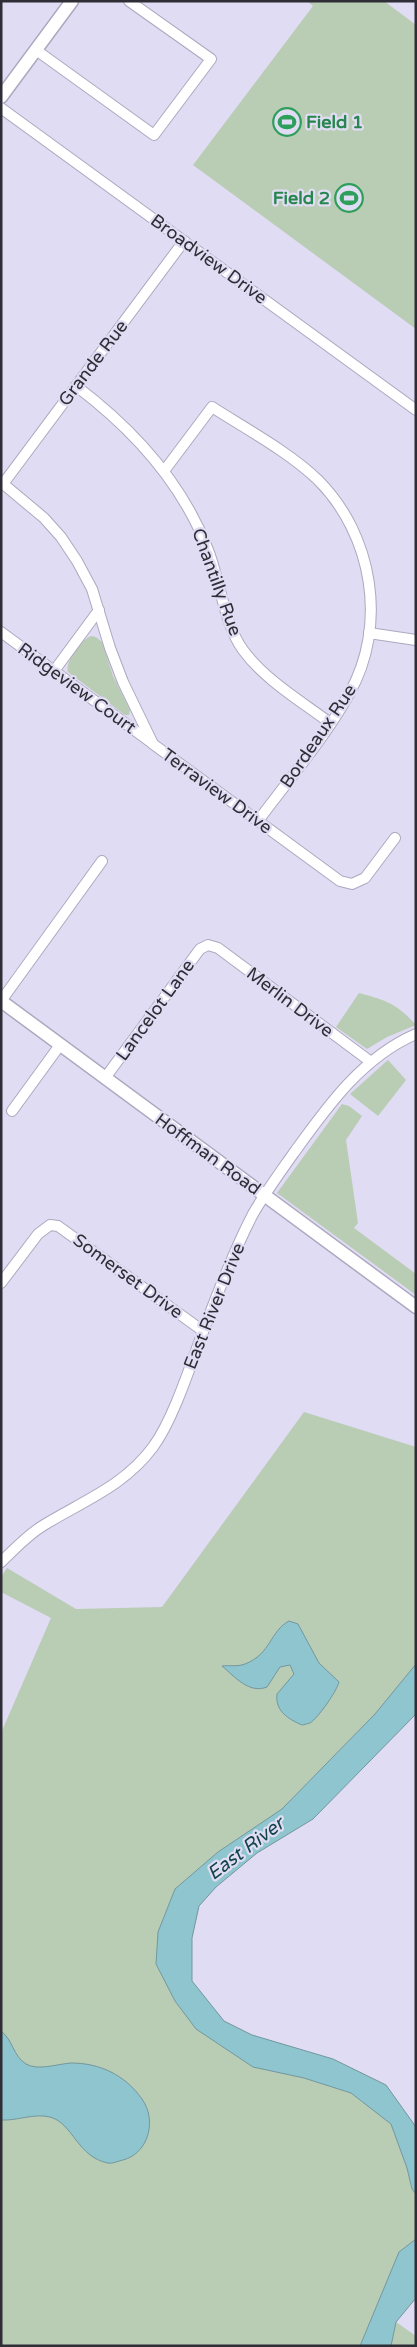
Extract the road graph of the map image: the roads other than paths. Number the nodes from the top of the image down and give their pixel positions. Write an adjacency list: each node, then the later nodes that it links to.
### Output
1 (72, 1): 3 (street)
2 (129, 1): 3 (street)
3 (36, 50): 4 (street)
4 (1, 97)
5 (1, 108): 6 (street, Broadview Drive)
6 (184, 241): 7 (street, Grande Rue); 8 (street, Broadview Drive)
7 (76, 386): 9 (street, Chantilly Rue); 10 (street, Grande Rue)
8 (416, 410)
9 (164, 471): 13 (street, Bordeaux Rue); 16 (street, Chantilly Rue)
10 (2, 483): 11 (street, Terraview Drive)
11 (99, 610): 15 (street); 17 (street, Terraview Drive)
12 (1, 632): 15 (street, Ridgeview Court)
13 (369, 633): 14 (street); 16 (street, Bordeaux Rue)
14 (416, 640)
15 (54, 671): 17 (street, Ridgeview Court)
16 (330, 723): 18 (street, Bordeaux Rue)
17 (153, 744): 18 (street, Terraview Drive)
18 (258, 820): 19 (street, Terraview Drive)
19 (395, 838)
20 (102, 862): 22 (street)
21 (208, 945): 25 (street, Merlin Drive); 26 (street, Lancelot Lane)
22 (1, 1001): 24 (street, Hoffman Road)
23 (416, 1034): 25 (street, East River Drive)
24 (60, 1045): 26 (street, Hoffman Road); 27 (street)
25 (371, 1062): 28 (street, East River Drive)
26 (105, 1078): 28 (street, Hoffman Road)
27 (12, 1111)
28 (264, 1195): 31 (street, Hoffman Road); 32 (street, East River Drive)
29 (5, 1269): 30 (street); 32 (street, Somerset Drive)
30 (1, 1283)
31 (416, 1307)
32 (203, 1331): 33 (street, East River Drive)
33 (1, 1562)

